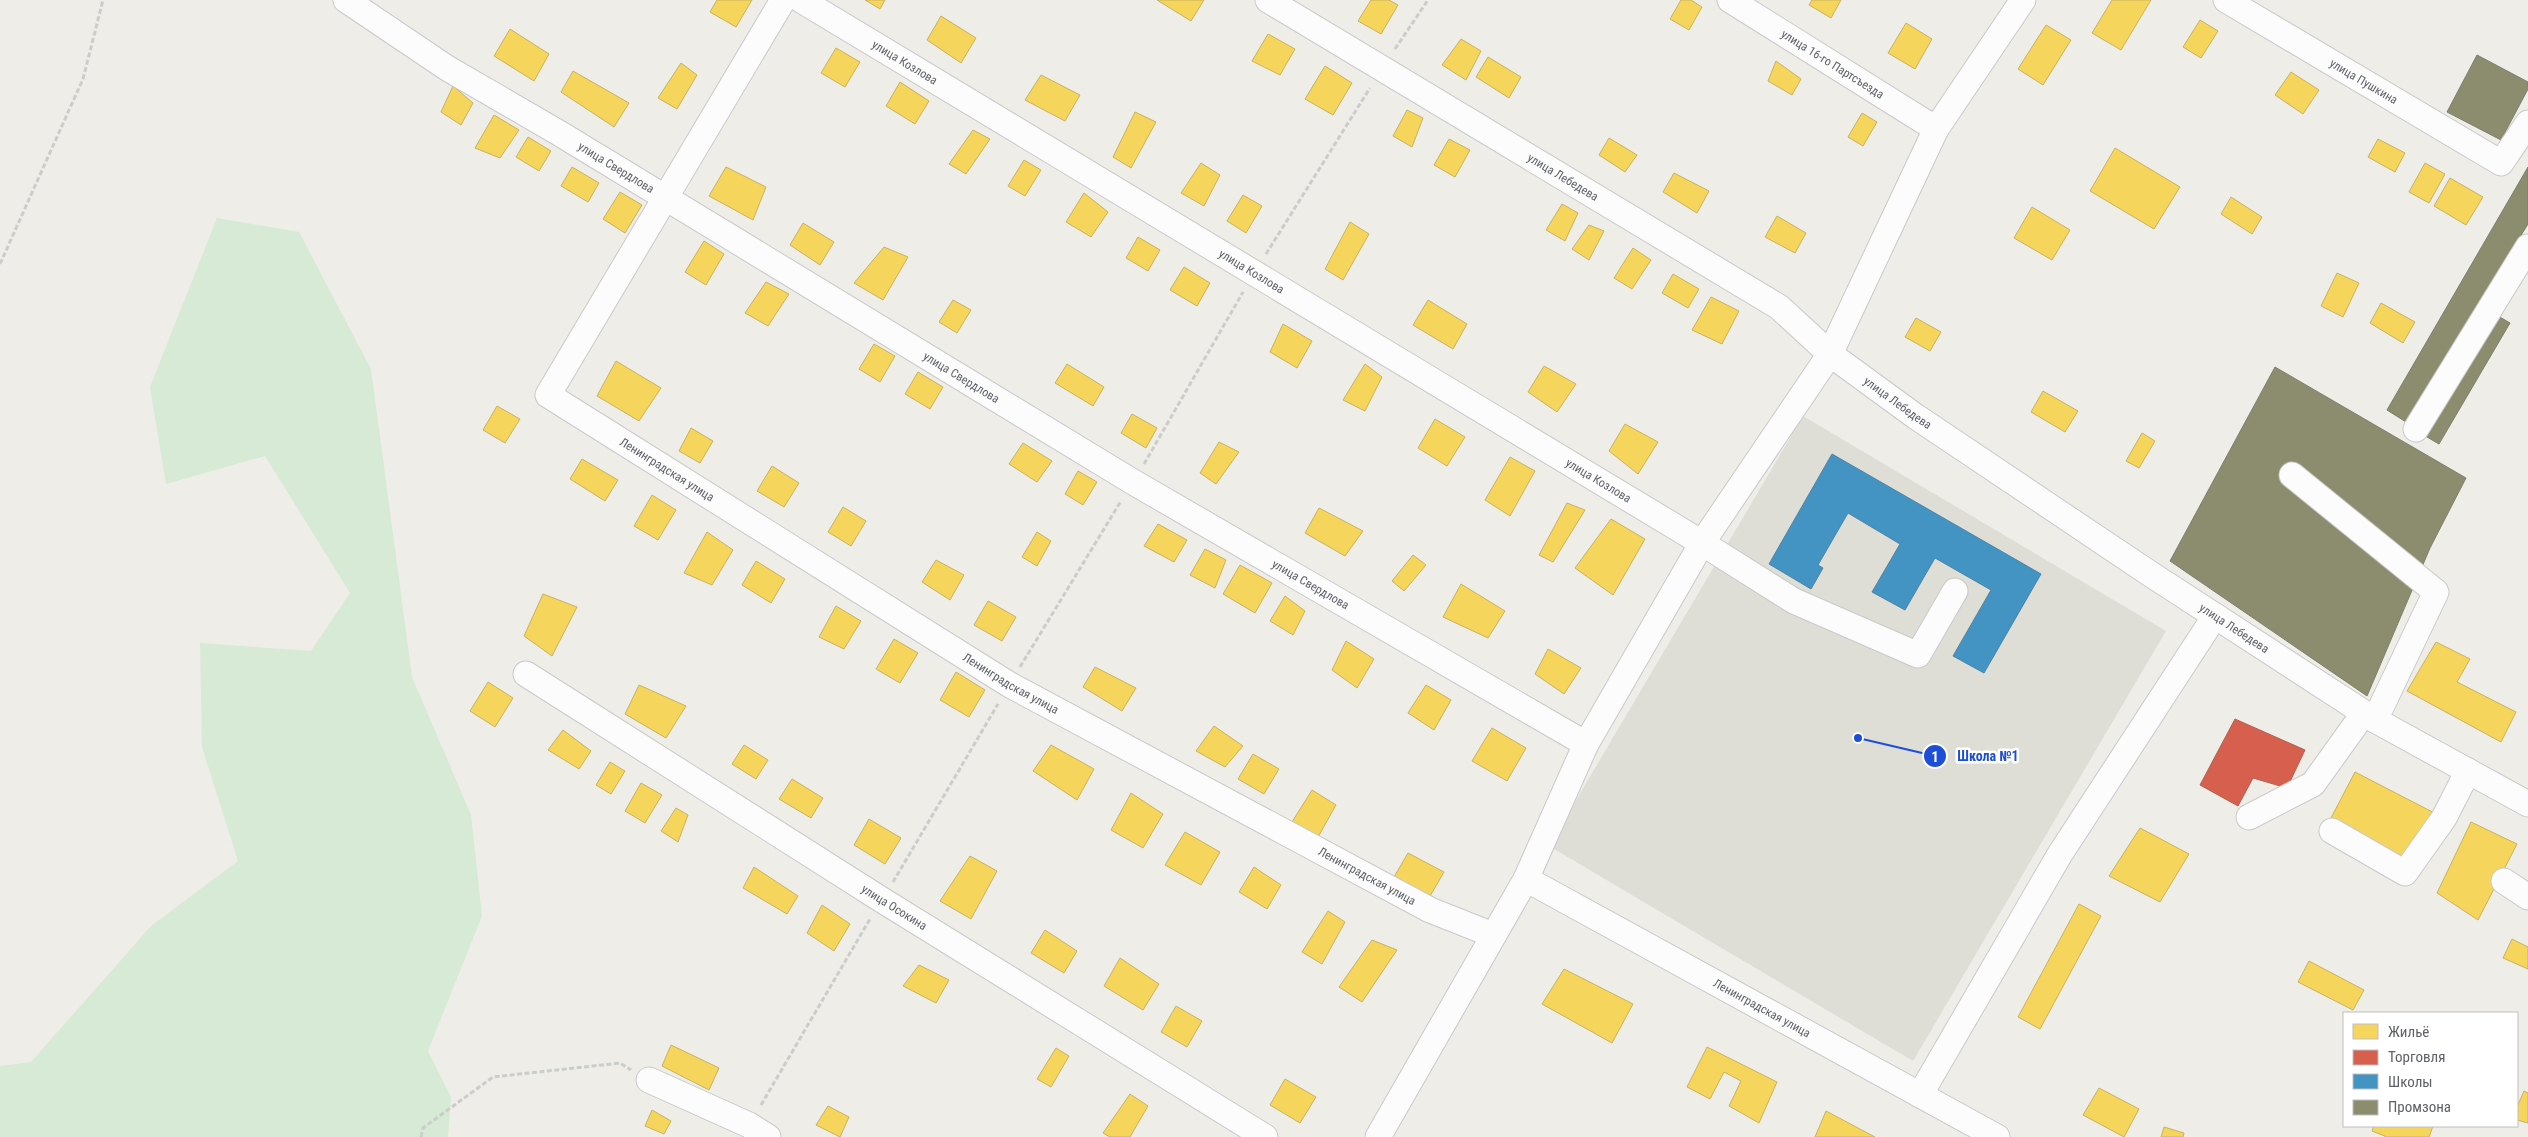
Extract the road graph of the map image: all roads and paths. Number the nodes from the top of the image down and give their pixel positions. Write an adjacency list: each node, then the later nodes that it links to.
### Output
1 (103, 0): 15 (path)
2 (346, 0): 13 (street, улица Свердлова)
3 (783, 0): 13 (street)
4 (801, 0): 16 (street, улица Козлова)
5 (1268, 0): 10 (street, улица Лебедева)
6 (1428, 0): 10 (path)
7 (1730, 0): 12 (street, улица 16-го Партсъезда)
8 (2023, 0): 12 (street)
9 (2226, 0): 11 (street, улица Пушкина)
10 (1382, 69): 16 (path); 17 (street, улица Лебедева)
11 (2528, 124)
12 (1936, 129): 17 (street)
13 (665, 197): 20 (street, улица Свердлова); 25 (street, Ленинградская улица)
14 (2528, 248): 18 (street)
15 (0, 264)
16 (1254, 273): 20 (path); 21 (street, улица Козлова)
17 (1830, 354): 21 (street); 23 (street, улица Лебедева)
18 (2416, 429)
19 (2292, 475): 26 (street)
20 (1133, 482): 25 (path); 27 (street, улица Свердлова)
21 (1702, 543): 22 (street, улица Козлова); 27 (street)
22 (1955, 591)
23 (2216, 616): 26 (street, улица Лебедева); 38 (street)
24 (526, 674): 35 (street, улица Осокина)
25 (1010, 685): 35 (path); 36 (street, Ленинградская улица)
26 (2370, 717): 28 (street, улица Лебедева); 30 (street)
27 (1586, 744): 32 (street)
28 (2468, 771): 29 (street, улица Лебедева); 31 (street)
29 (2528, 804)
30 (2249, 817)
31 (2332, 831)
32 (1526, 879): 36 (street); 38 (street, Ленинградская улица)
33 (2504, 881): 34 (street)
34 (2528, 897)
35 (882, 900): 39 (path); 41 (street, улица Осокина)
36 (1493, 935): 42 (street)
37 (649, 1080): 39 (street); 40 (path)
38 (1920, 1095): 43 (street, Ленинградская улица)
39 (758, 1131)
40 (420, 1137)
41 (1265, 1137)
42 (1378, 1137)
43 (1997, 1137)

